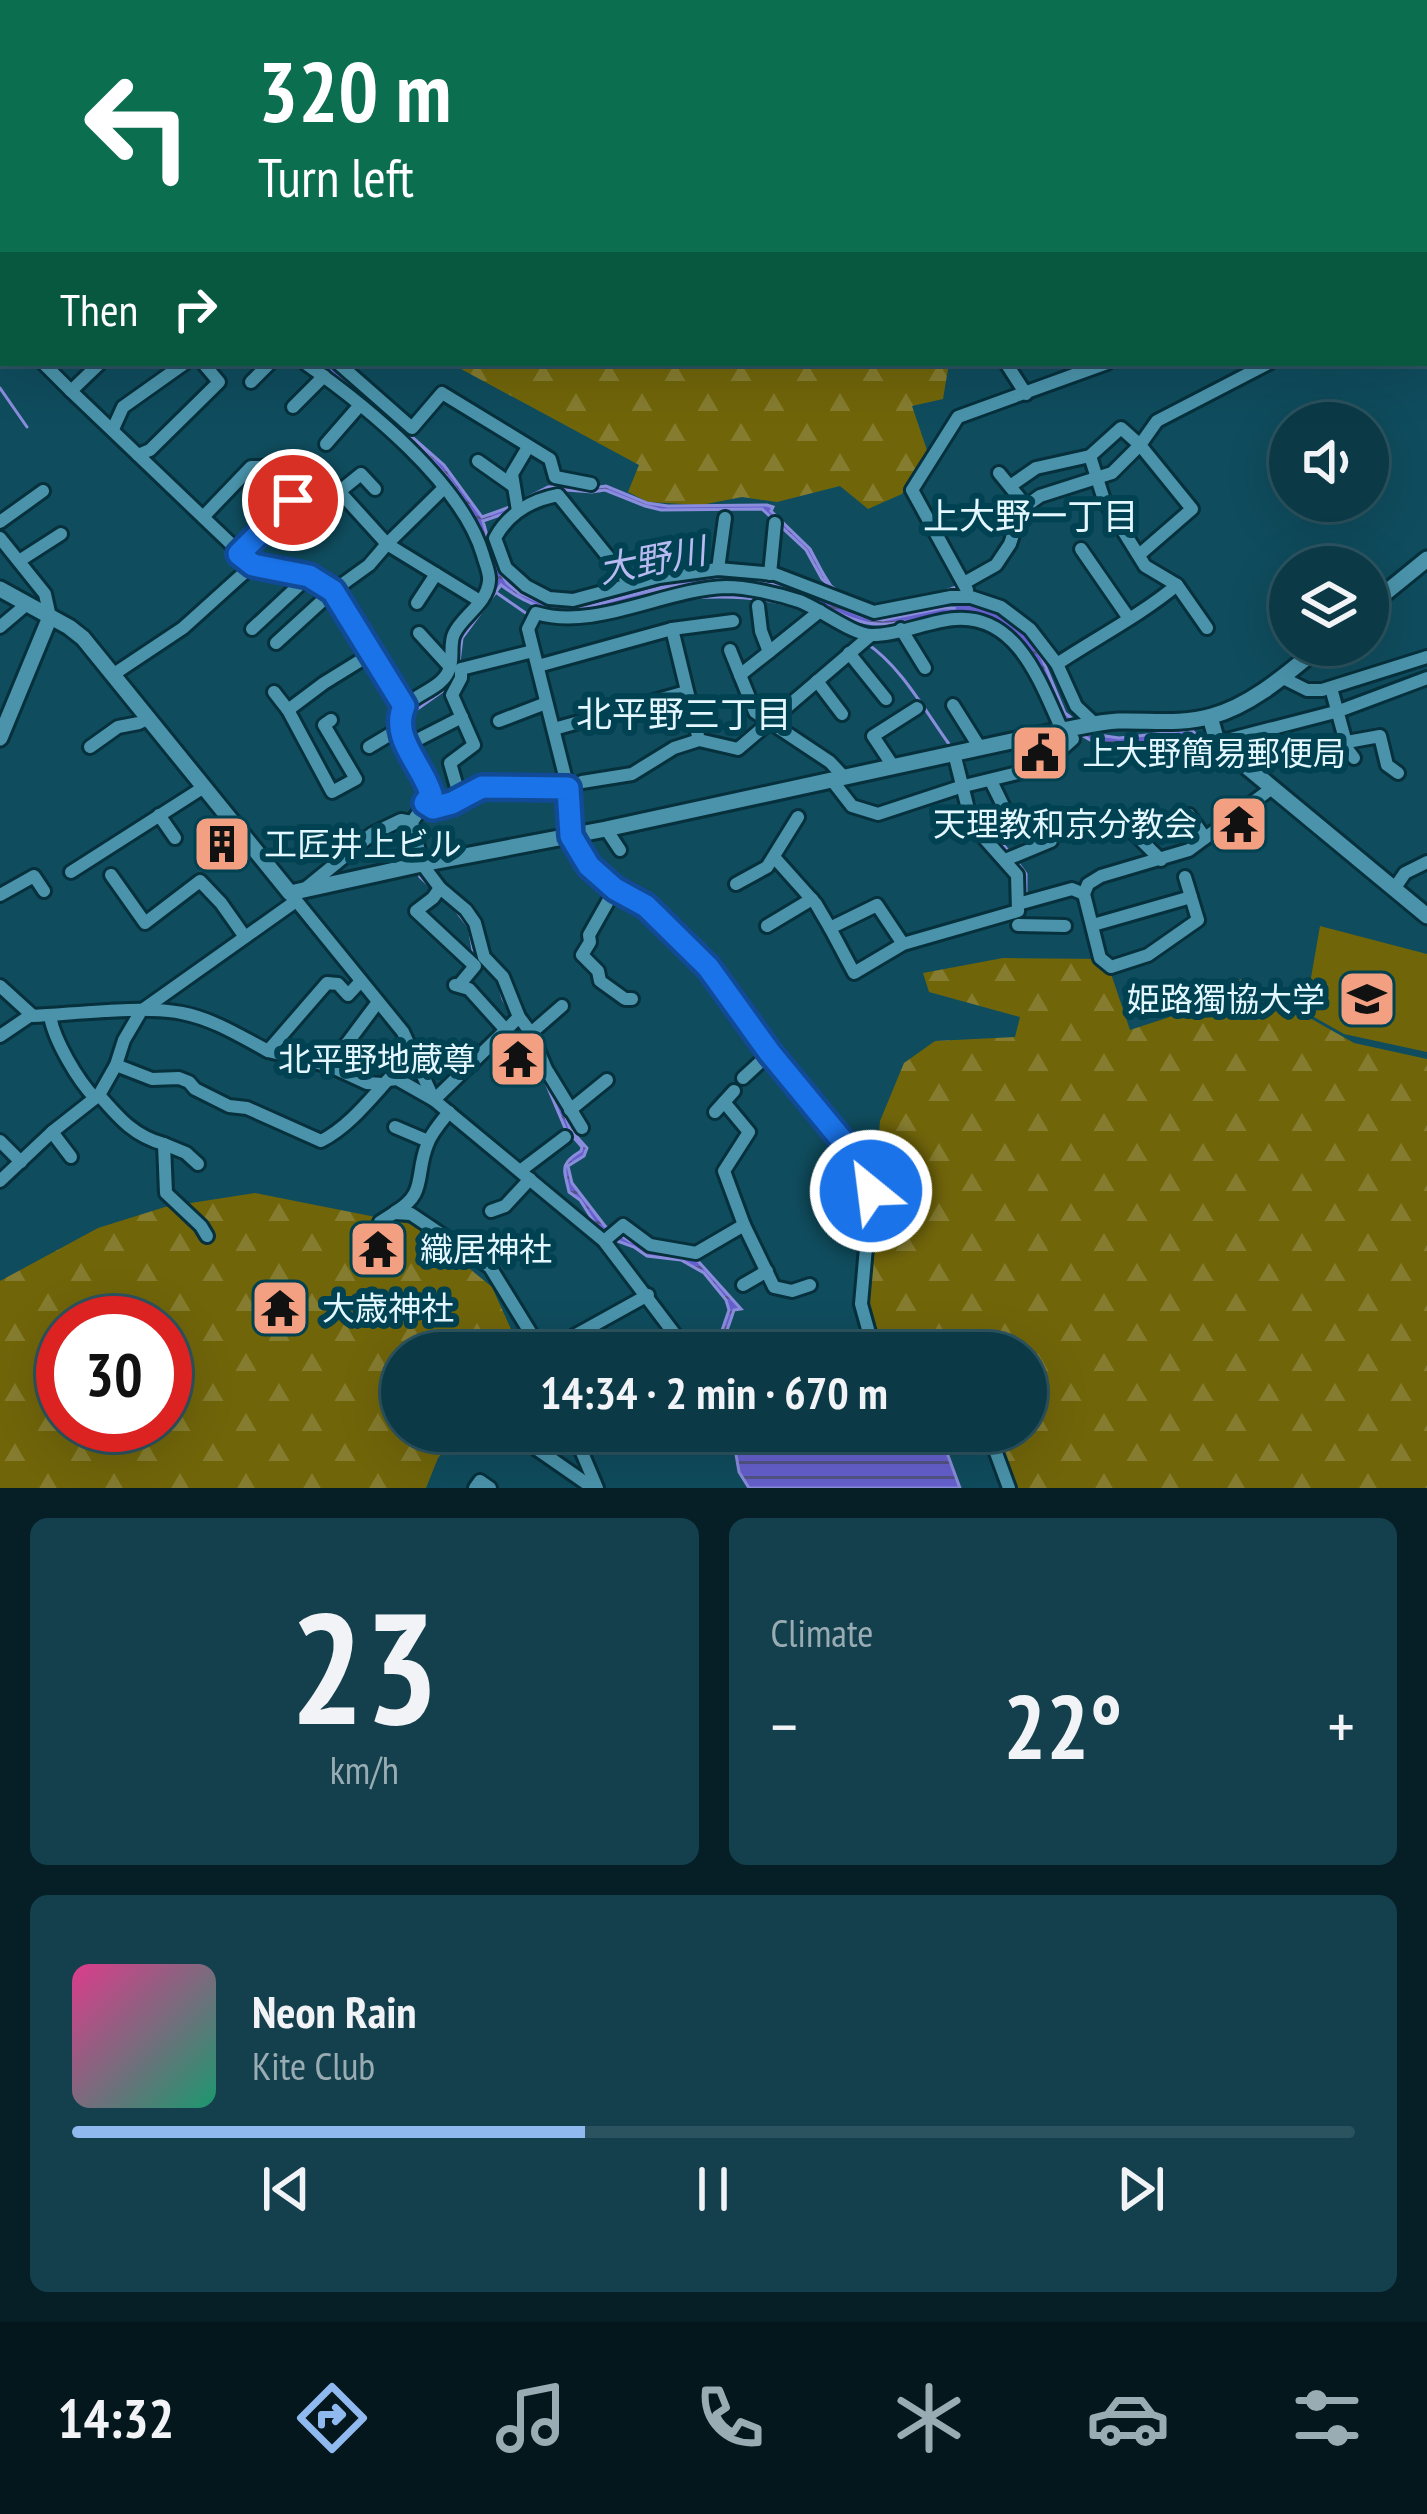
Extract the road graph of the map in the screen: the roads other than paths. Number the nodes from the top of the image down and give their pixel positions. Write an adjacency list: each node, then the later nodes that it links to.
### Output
1 (46, 366): 13 (street)
2 (97, 366): 13 (street)
3 (181, 366): 17 (street)
4 (206, 366): 21 (street)
5 (267, 366): 12 (street)
6 (309, 366): 11 (street)
7 (341, 366): 20 (street)
8 (1008, 366): 14 (street)
9 (1263, 366): 19 (street)
10 (1079, 368): 14 (street)
11 (324, 376): 15 (street); 16 (street)
12 (251, 382)
13 (71, 391): 17 (street)
14 (1025, 394): 58 (street)
15 (360, 405): 18 (street); 30 (street)
16 (293, 407)
17 (113, 429): 21 (street)
18 (326, 444)
19 (1140, 445): 22 (street); 25 (street); 47 (street)
20 (528, 446): 26 (street); 28 (street)
21 (138, 454): 36 (street)
22 (1090, 456): 25 (street); 29 (street)
23 (478, 461): 28 (street)
24 (999, 473): 29 (street)
25 (1098, 479): 34 (street); 47 (street)
26 (591, 484)
27 (375, 485): 32 (street)
28 (512, 485): 35 (street)
29 (1010, 486): 34 (street)
30 (444, 488): 41 (street); 44 (street)
31 (43, 491): 38 (street)
32 (340, 491): 33 (street); 44 (street)
33 (293, 500): 36 (street); 46 (street)
34 (1026, 506): 58 (street)
35 (517, 507): 42 (street); 55 (street)
36 (203, 517): 46 (street)
37 (725, 518): 51 (street)
38 (0, 522)
39 (776, 523): 53 (street)
40 (61, 534): 49 (street)
41 (478, 538): 42 (street); 61 (street)
42 (495, 538): 55 (street)
43 (2, 544): 49 (street)
44 (387, 544): 52 (street); 60 (street)
45 (1080, 549): 67 (street)
46 (239, 554): 50 (street)
47 (1139, 555): 56 (street)
48 (1427, 559): 59 (street)
49 (19, 561): 66 (street)
50 (253, 565): 54 (street); 88 (street)
51 (718, 569): 53 (street); 55 (street)
52 (436, 574): 61 (street); 63 (street)
53 (770, 574): 58 (street)
54 (309, 576): 60 (street); 71 (street)
55 (630, 584)
56 (1177, 585): 67 (street); 70 (street)
57 (0, 590): 62 (street)
58 (967, 590): 83 (street)
59 (1389, 590)
60 (333, 591): 76 (street); 81 (street)
61 (480, 601): 86 (street)
62 (27, 604): 66 (street); 69 (street)
63 (417, 604)
64 (758, 606): 79 (street)
65 (820, 611): 75 (street); 78 (street); 79 (street)
66 (50, 617): 88 (street); 114 (street)
67 (1128, 617): 83 (street)
68 (733, 621): 72 (street)
69 (0, 627)
70 (1207, 628)
71 (252, 629)
72 (672, 629): 84 (street); 95 (street)
73 (901, 629): 75 (street); 87 (street); 113 (street)
74 (419, 633): 86 (street)
75 (870, 636): 80 (street)
76 (276, 644)
77 (730, 650): 89 (street)
78 (533, 651): 84 (street); 104 (street)
79 (769, 652): 89 (street)
80 (849, 653): 92 (street); 96 (street)
81 (371, 654): 99 (street); 101 (street)
82 (1427, 657): 93 (street)
83 (1057, 664): 110 (street)
84 (538, 666): 97 (street)
85 (1295, 666): 90 (street)
86 (450, 667): 99 (street)
87 (925, 668)
88 (114, 674): 106 (street)
89 (740, 675): 109 (street)
90 (1281, 677): 93 (street); 105 (street)
91 (1427, 678): 102 (street)
92 (817, 681): 103 (street); 109 (street)
93 (1331, 688): 102 (street)
94 (274, 692): 101 (street)
95 (686, 692): 112 (street); 116 (street)
96 (886, 699)
97 (546, 703): 108 (street); 112 (street)
98 (953, 705): 121 (street)
99 (404, 706): 111 (street)
100 (917, 708): 124 (street)
101 (288, 710): 107 (street)
102 (1339, 711): 117 (street); 118 (street)
103 (842, 714)
104 (462, 717): 115 (street); 133 (street)
105 (1210, 717): 110 (street); 117 (street)
106 (149, 718): 119 (street); 128 (street)
107 (331, 720)
108 (500, 721)
109 (770, 722): 116 (street); 126 (street)
110 (1095, 724): 113 (street)
111 (399, 729): 120 (street); 132 (street)
112 (554, 729): 130 (street)
113 (1062, 730): 121 (street); 127 (street)
114 (0, 738)
115 (419, 740)
116 (699, 740): 130 (street)
117 (1219, 742): 131 (street)
118 (1347, 742): 123 (street); 125 (street)
119 (90, 747)
120 (369, 747)
121 (980, 748): 122 (street)
122 (954, 753): 124 (street); 129 (street)
123 (1354, 758)
124 (893, 766): 126 (street)
125 (1398, 772)
126 (837, 778): 129 (street); 140 (street)
127 (991, 781): 129 (street); 139 (street)
128 (205, 787): 135 (street); 159 (street)
129 (960, 787): 147 (street)
130 (568, 788): 133 (street); 141 (street)
131 (1272, 788): 143 (street); 156 (street)
132 (428, 794): 133 (street); 137 (street)
133 (460, 799)
134 (1189, 814): 143 (street)
135 (159, 815): 142 (street); 151 (street)
136 (798, 817): 146 (street)
137 (407, 821): 150 (street); 159 (street)
138 (1126, 825): 148 (street)
139 (1013, 826)
140 (606, 829): 141 (street); 145 (street)
141 (571, 836): 150 (street); 155 (street)
142 (175, 838)
143 (1205, 838): 148 (street)
144 (1051, 842): 147 (street)
145 (620, 850)
146 (774, 857): 154 (street); 163 (street)
147 (1005, 860): 165 (street)
148 (1161, 860): 160 (street)
149 (1427, 862): 156 (street)
150 (418, 865): 158 (street); 159 (street)
151 (71, 872)
152 (111, 875): 170 (street)
153 (1185, 877): 162 (street)
154 (736, 884)
155 (615, 889): 174 (street); 186 (street)
156 (1394, 889): 164 (street)
157 (44, 891): 161 (street)
158 (436, 893): 182 (street); 182 (street)
159 (297, 894): 170 (street); 172 (street)
160 (1084, 894): 165 (street); 166 (street)
161 (0, 895)
162 (1191, 897): 166 (street); 166 (street)
163 (812, 899): 167 (street); 169 (street)
164 (1427, 916)
165 (1018, 918): 168 (street); 171 (street)
166 (1093, 925)
167 (767, 926)
168 (1065, 926)
169 (830, 928): 171 (street); 171 (street)
170 (245, 937): 179 (street)
171 (903, 944)
172 (361, 981): 176 (street); 185 (street)
173 (0, 986): 180 (street)
174 (615, 992): 175 (street); 177 (street)
175 (632, 999)
176 (378, 1002): 187 (street); 189 (street)
177 (606, 1005)
178 (562, 1006): 183 (street)
179 (141, 1011): 181 (street); 185 (street); 188 (street)
180 (31, 1015): 181 (street); 184 (street)
181 (50, 1016): 194 (street)
182 (512, 1023): 183 (street); 195 (street)
183 (531, 1033): 196 (street)
184 (0, 1036)
185 (268, 1051): 189 (street)
186 (770, 1053): 190 (street); 223 (street)
187 (413, 1055): 192 (street); 195 (street)
188 (116, 1065): 192 (street); 194 (street)
189 (330, 1066): 192 (street)
190 (742, 1078)
191 (607, 1080): 196 (street)
192 (386, 1082): 195 (street)
193 (734, 1090): 213 (street)
194 (97, 1096): 200 (street); 204 (street)
195 (434, 1100): 197 (street)
196 (570, 1110): 199 (street)
197 (449, 1112): 203 (street); 208 (street)
198 (394, 1127): 203 (street)
199 (582, 1128)
200 (52, 1132): 205 (street); 206 (street)
201 (565, 1137): 208 (street)
202 (0, 1141): 206 (street)
203 (428, 1141): 211 (street)
204 (164, 1144): 207 (street); 214 (street)
205 (71, 1157)
206 (21, 1162): 209 (street)
207 (198, 1164)
208 (525, 1175): 210 (street); 215 (street)
209 (0, 1181)
210 (491, 1211)
211 (394, 1213): 212 (street); 220 (street)
212 (380, 1222)
213 (745, 1225): 215 (street); 216 (street)
214 (207, 1236)
215 (604, 1241): 219 (street)
216 (767, 1271): 217 (street); 218 (street)
217 (743, 1285)
218 (810, 1285)
219 (648, 1295): 221 (street); 222 (street)
220 (530, 1332)
221 (581, 1332)
222 (674, 1332)
223 (870, 1332)
224 (542, 1452): 229 (street)
225 (581, 1452): 229 (street)
226 (996, 1452): 230 (street)
227 (475, 1488): 228 (street)
228 (490, 1488)
229 (595, 1488)
230 (1009, 1488)

